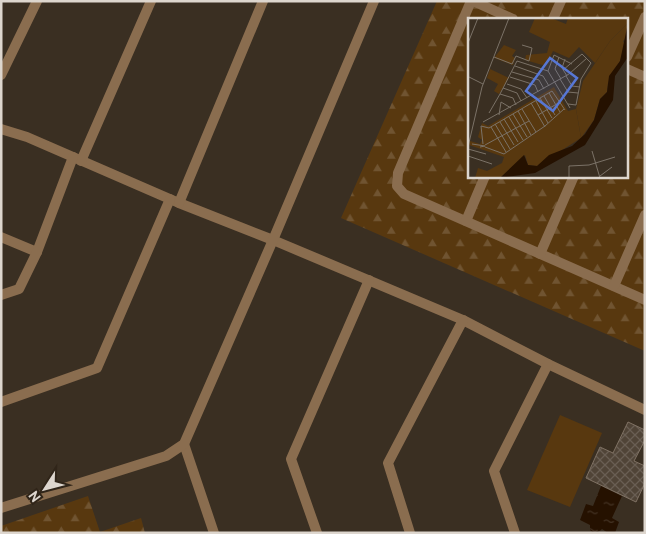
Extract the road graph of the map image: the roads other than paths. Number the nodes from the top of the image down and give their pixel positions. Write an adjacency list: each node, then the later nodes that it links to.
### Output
1 (37, 1): 12 (street)
2 (151, 1): 15 (street)
3 (263, 1): 18 (street)
4 (374, 1): 22 (street)
5 (472, 1): 8 (street); 20 (street)
6 (561, 1): 9 (street)
7 (645, 17): 10 (street)
8 (511, 18)
9 (553, 18)
10 (628, 55)
11 (628, 69): 13 (street)
12 (1, 75)
13 (645, 77)
14 (1, 128): 15 (street)
15 (77, 159): 18 (street); 23 (street)
16 (484, 178): 20 (street)
17 (573, 178): 24 (street)
18 (175, 201): 22 (street); 31 (street)
19 (645, 215): 26 (street)
20 (466, 221): 24 (street)
21 (1, 237): 23 (street)
22 (273, 240): 25 (street); 33 (street)
23 (37, 252): 27 (street)
24 (540, 254): 26 (street)
25 (370, 280): 29 (street); 36 (street)
26 (614, 286): 28 (street)
27 (1, 295)
28 (645, 300)
29 (463, 320): 30 (street); 37 (street)
30 (548, 364): 32 (street); 38 (street)
31 (1, 402)
32 (645, 410)
33 (184, 444): 34 (street); 35 (street)
34 (1, 508)
35 (214, 533)
36 (318, 533)
37 (410, 533)
38 (515, 533)

